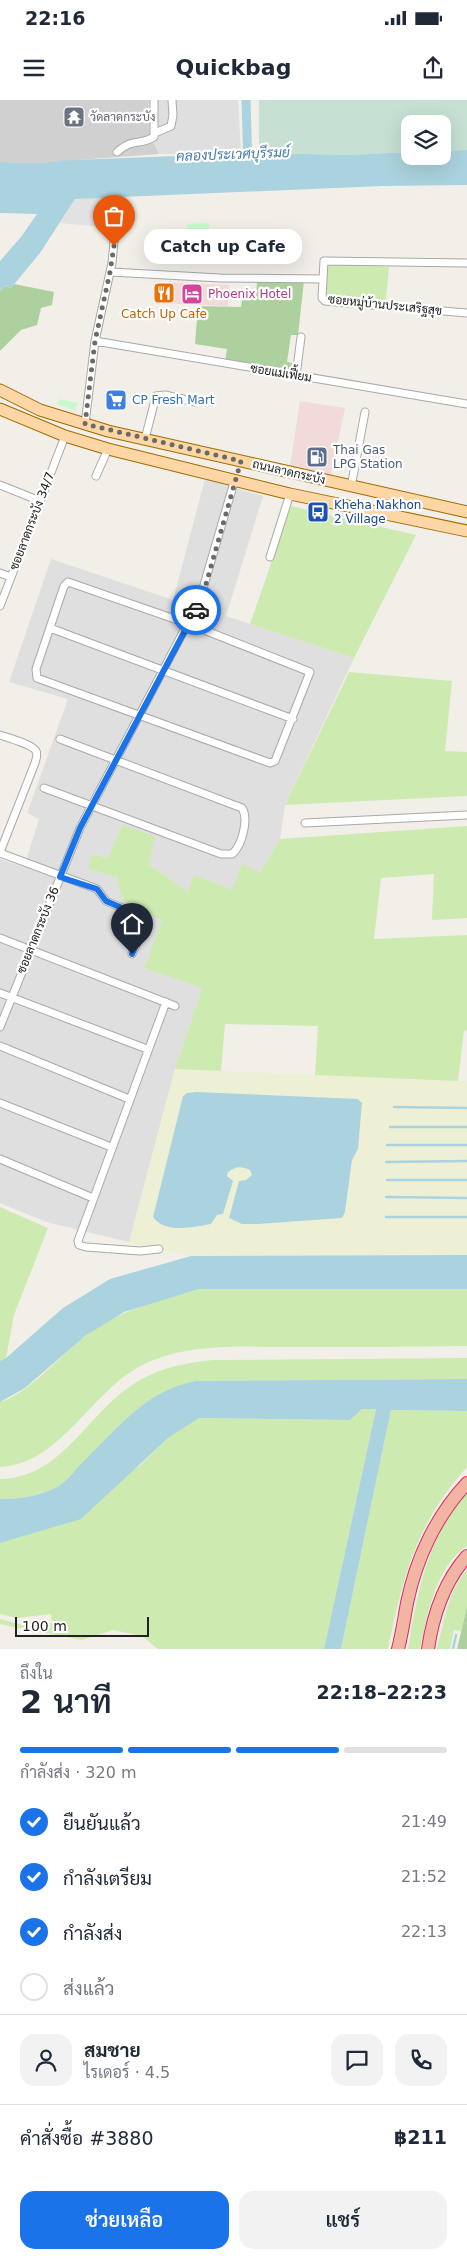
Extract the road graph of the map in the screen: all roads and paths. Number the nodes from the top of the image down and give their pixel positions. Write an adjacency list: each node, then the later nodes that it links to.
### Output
1 (154, 100): 3 (street)
2 (172, 100): 3 (street)
3 (155, 133): 4 (street)
4 (118, 152)
5 (118, 199): 7 (street)
6 (467, 263): 8 (street, ซอยหมู่บ้านประเสริฐสุข)
7 (110, 272): 8 (street, ซอยหมู่บ้านประเสริฐสุข); 11 (street)
8 (322, 279): 9 (street, ซอยหมู่บ้านประเสริฐสุข)
9 (467, 313)
10 (301, 337): 12 (street)
11 (95, 341): 12 (street, ซอยแม่เฟี้ยม); 18 (street)
12 (296, 376): 15 (street, ซอยแม่เฟี้ยม)
13 (0, 390): 18 (main road, ถนนลาดกระบัง)
14 (195, 402): 20 (street)
15 (467, 404)
16 (0, 410): 19 (main road, ถนนลาดกระบัง)
17 (365, 412): 26 (street)
18 (85, 424): 20 (main road, ถนนลาดกระบัง)
19 (65, 436): 21 (main road, ถนนลาดกระบัง); 28 (street, ซอยลาดกระบัง 34/7)
20 (145, 439): 22 (main road, ถนนลาดกระบัง)
21 (108, 449): 23 (street); 24 (main road, ถนนลาดกระบัง)
22 (241, 461): 24 (main road); 26 (main road, ถนนลาดกระบัง)
23 (96, 476)
24 (235, 479): 27 (main road, ถนนลาดกระบัง); 35 (street, ซอยลาดกระบัง 36)
25 (0, 485): 28 (street)
26 (351, 487): 29 (main road, ถนนลาดกระบัง)
27 (290, 494): 30 (main road, ถนนลาดกระบัง); 31 (street)
28 (40, 501): 33 (street, ซอยลาดกระบัง 34/7)
29 (467, 512)
30 (467, 531)
31 (270, 557)
32 (0, 573): 33 (street)
33 (11, 577): 34 (street, ซอยลาดกระบัง 34/7)
34 (0, 606)
35 (189, 624): 36 (street); 37 (street, ซอยลาดกระบัง 36); 39 (street)
36 (50, 628): 37 (street); 38 (street)
37 (164, 670): 38 (street, ซอยลาดกระบัง 36); 39 (street)
38 (140, 715): 39 (street); 42 (street, ซอยลาดกระบัง 36)
39 (293, 718)
40 (0, 735): 47 (street)
41 (60, 739): 42 (street)
42 (116, 761): 44 (street, ซอยลาดกระบัง 36); 44 (street)
43 (44, 788): 44 (street)
44 (92, 806): 48 (street, ซอยลาดกระบัง 36)
45 (467, 814): 46 (street)
46 (305, 823)
47 (0, 853): 48 (street)
48 (60, 877): 50 (street, ซอยลาดกระบัง 36); 51 (street)
49 (0, 938): 50 (street)
50 (30, 950): 53 (street, ซอยลาดกระบัง 36); 54 (street)
51 (132, 954)
52 (0, 993): 53 (street)
53 (11, 998): 56 (street, ซอยลาดกระบัง 36); 58 (street)
54 (166, 1002): 55 (street); 58 (street)
55 (175, 1006)
56 (0, 1027)
57 (0, 1046): 59 (street)
58 (147, 1049): 59 (street)
59 (129, 1098): 61 (street)
60 (0, 1103): 61 (street)
61 (111, 1147): 63 (street)
62 (0, 1159): 63 (street)
63 (93, 1198): 64 (street)
64 (158, 1249)
65 (464, 1487): 67 (highway)
66 (467, 1556): 68 (highway)
67 (400, 1645)
68 (428, 1649)

